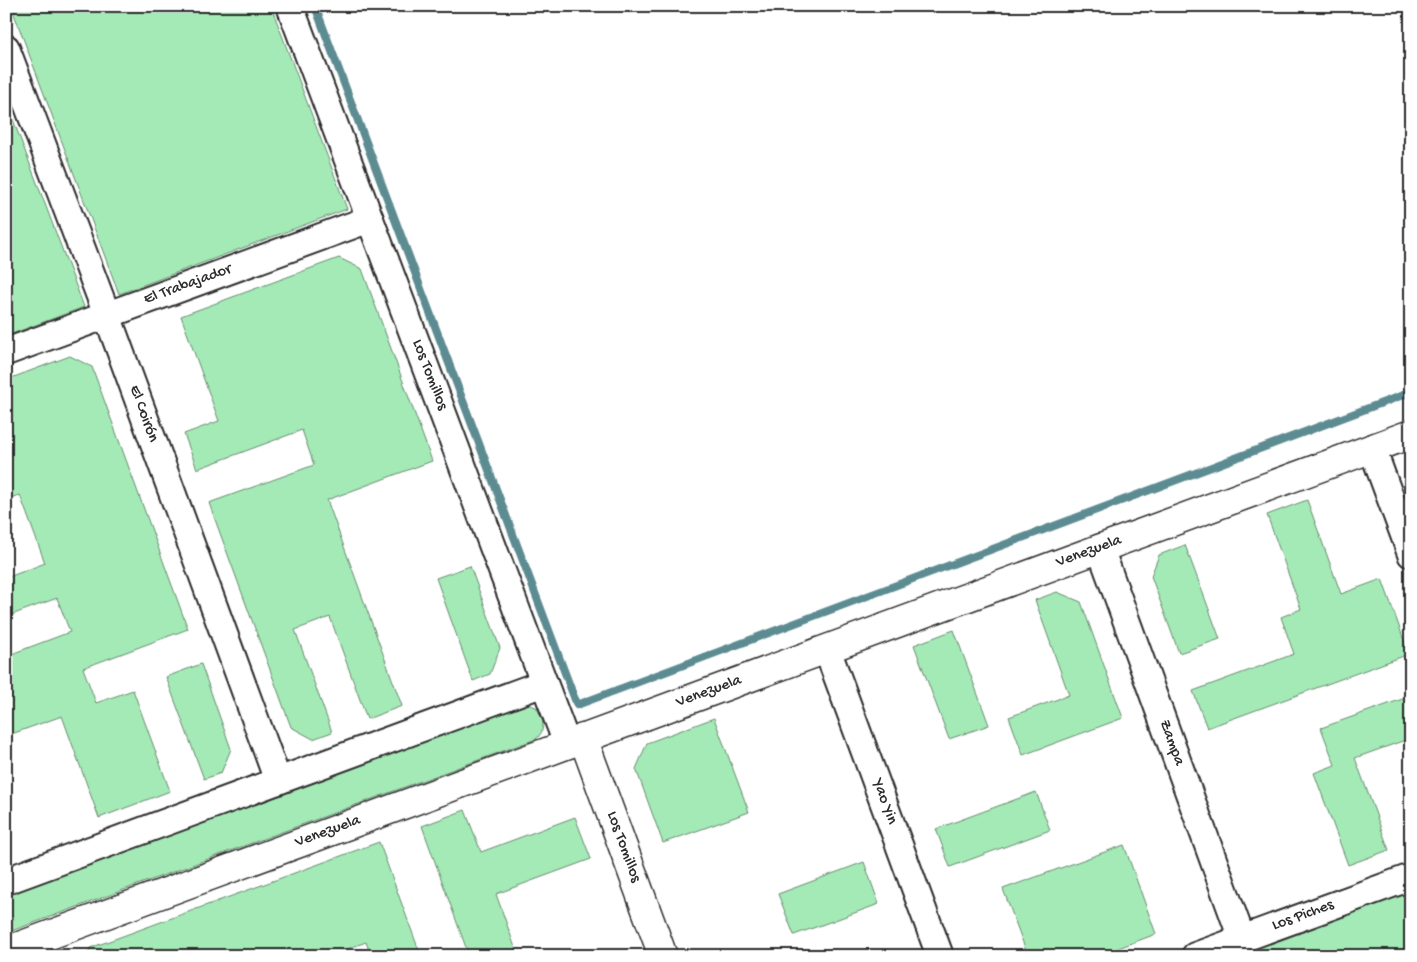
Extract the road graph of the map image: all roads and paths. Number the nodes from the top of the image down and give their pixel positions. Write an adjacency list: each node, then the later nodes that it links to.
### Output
1 (290, 6): 3 (street, Los Tomillos)
2 (6, 48): 4 (street, El Coirón)
3 (370, 219): 4 (street, El Trabajador); 11 (street, Los Tomillos)
4 (107, 315): 5 (street, El Trabajador); 13 (street, El Coirón)
5 (6, 352)
6 (1411, 434): 7 (street, Venezuela)
7 (1372, 448): 8 (street, Venezuela); 9 (street)
8 (1100, 548): 10 (street, Venezuela); 16 (street, Zampa)
9 (1411, 554)
10 (827, 649): 12 (street, Venezuela); 19 (street, Yao Yin)
11 (544, 683): 12 (street, Los Tomillos); 13 (street)
12 (575, 741): 17 (street, Venezuela); 18 (street, Los Tomillos)
13 (278, 781): 15 (street)
14 (1411, 877): 16 (street, Los Piches)
15 (6, 881)
16 (1242, 938): 20 (street, Los Piches)
17 (20, 950)
18 (662, 955)
19 (940, 956)
20 (1195, 956)

